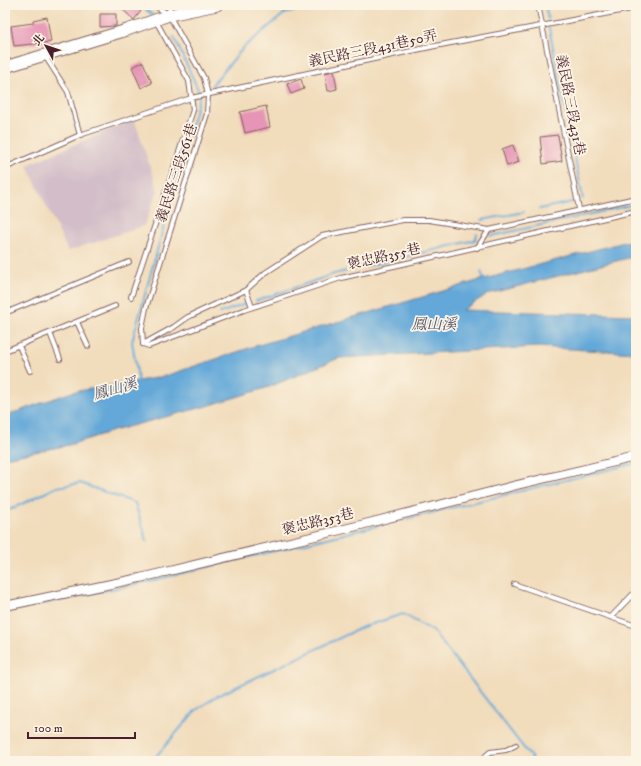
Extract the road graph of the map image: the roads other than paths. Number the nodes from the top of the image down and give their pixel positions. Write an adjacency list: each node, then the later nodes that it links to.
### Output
1 (154, 5): 5 (lane)
2 (217, 5): 5 (main road)
3 (538, 5): 7 (lane, 義民路三段431巷)
4 (636, 8): 7 (lane, 義民路三段431巷50弄)
5 (170, 10): 6 (main road); 10 (lane, 義民路三段561巷)
6 (155, 19): 8 (main road); 11 (lane, 義民路三段561巷)
7 (542, 26): 10 (lane, 義民路三段431巷50弄); 15 (lane, 義民路三段431巷)
8 (44, 54): 9 (main road); 12 (lane)
9 (5, 67)
10 (208, 95): 11 (lane, 義民路三段431巷50弄); 27 (lane, 義民路三段561巷)
11 (191, 98): 12 (lane, 義民路三段431巷50弄); 21 (lane, 義民路三段561巷)
12 (80, 135): 13 (lane, 義民路三段431巷50弄)
13 (5, 168)
14 (636, 198): 15 (lane)
15 (579, 209): 17 (lane)
16 (636, 211): 18 (lane, 褒忠路355巷)
17 (489, 230): 18 (lane); 20 (lane)
18 (477, 248): 23 (lane, 褒忠路355巷)
19 (129, 262): 24 (lane)
20 (246, 290): 23 (lane); 27 (lane)
21 (131, 297)
22 (115, 306): 25 (lane)
23 (252, 307): 27 (lane, 褒忠路355巷)
24 (5, 313)
25 (77, 322): 26 (lane); 29 (lane)
26 (50, 333): 28 (lane); 31 (lane)
27 (143, 344)
28 (19, 346): 30 (lane); 32 (lane)
29 (88, 346)
30 (5, 351)
31 (60, 359)
32 (30, 370)
33 (636, 457): 36 (street, 褒忠路353巷)
34 (514, 584): 37 (lane)
35 (636, 591): 37 (lane)
36 (5, 606)
37 (611, 617): 38 (lane)
38 (636, 626)
39 (516, 745): 40 (lane)
40 (480, 761)

